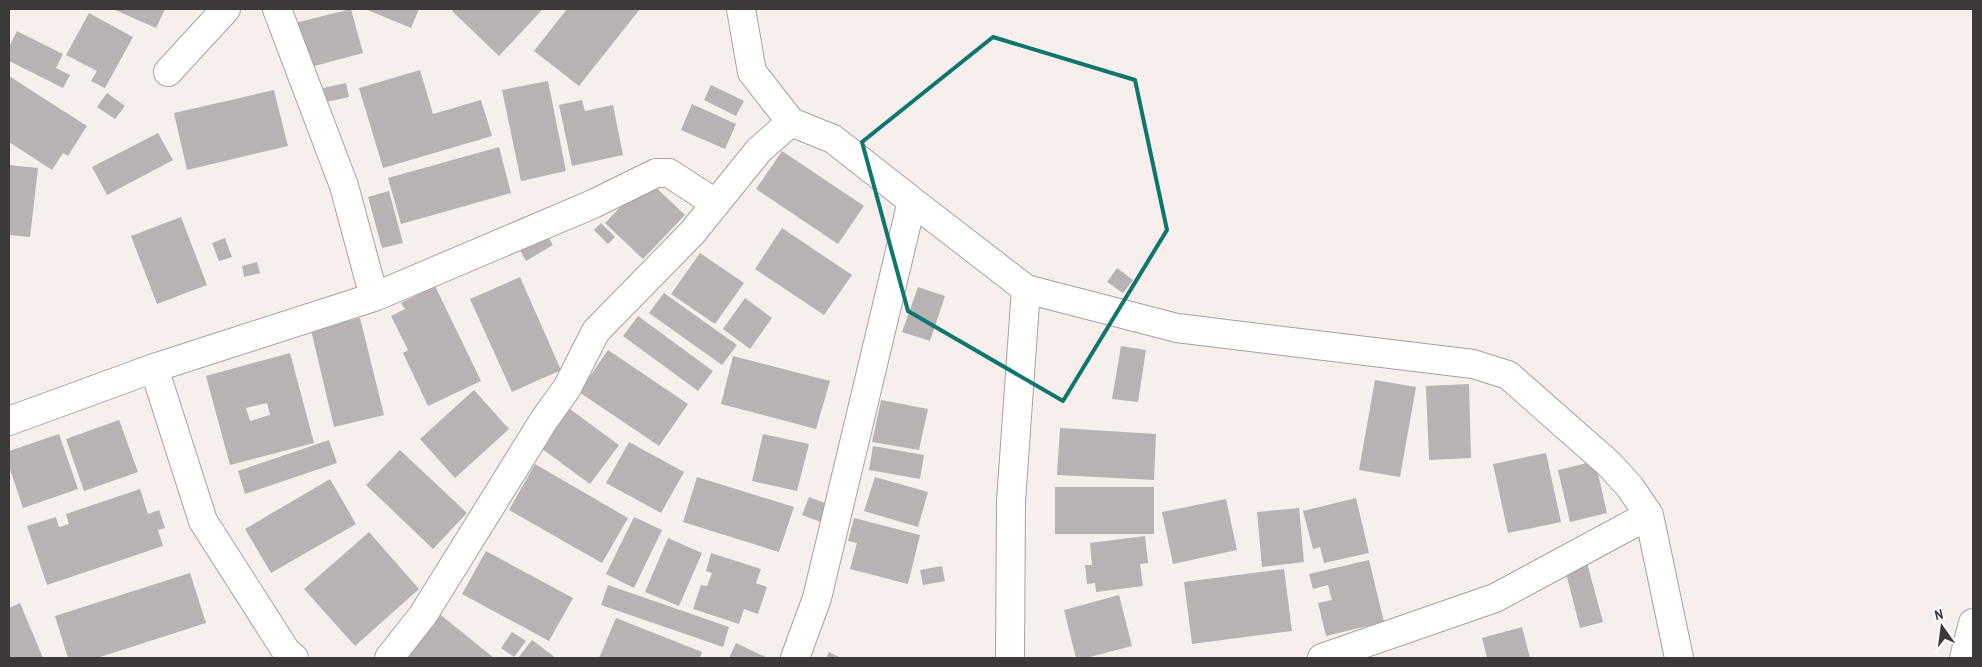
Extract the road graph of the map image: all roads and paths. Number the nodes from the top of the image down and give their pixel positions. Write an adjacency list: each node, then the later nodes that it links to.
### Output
1 (226, 9): 4 (street)
2 (277, 9): 9 (street)
3 (741, 9): 5 (street)
4 (168, 72)
5 (791, 122): 6 (street); 7 (street)
6 (912, 201): 8 (street); 16 (street)
7 (715, 203): 9 (street); 15 (street)
8 (1026, 289): 12 (street); 17 (street)
9 (374, 297): 10 (street)
10 (154, 368): 11 (street); 14 (street)
11 (9, 421)
12 (1649, 515): 18 (street); 19 (street)
13 (1973, 623): 20 (street)
14 (282, 656)
15 (389, 658)
16 (795, 658)
17 (1010, 658)
18 (1322, 658)
19 (1679, 658)
20 (1964, 658)

